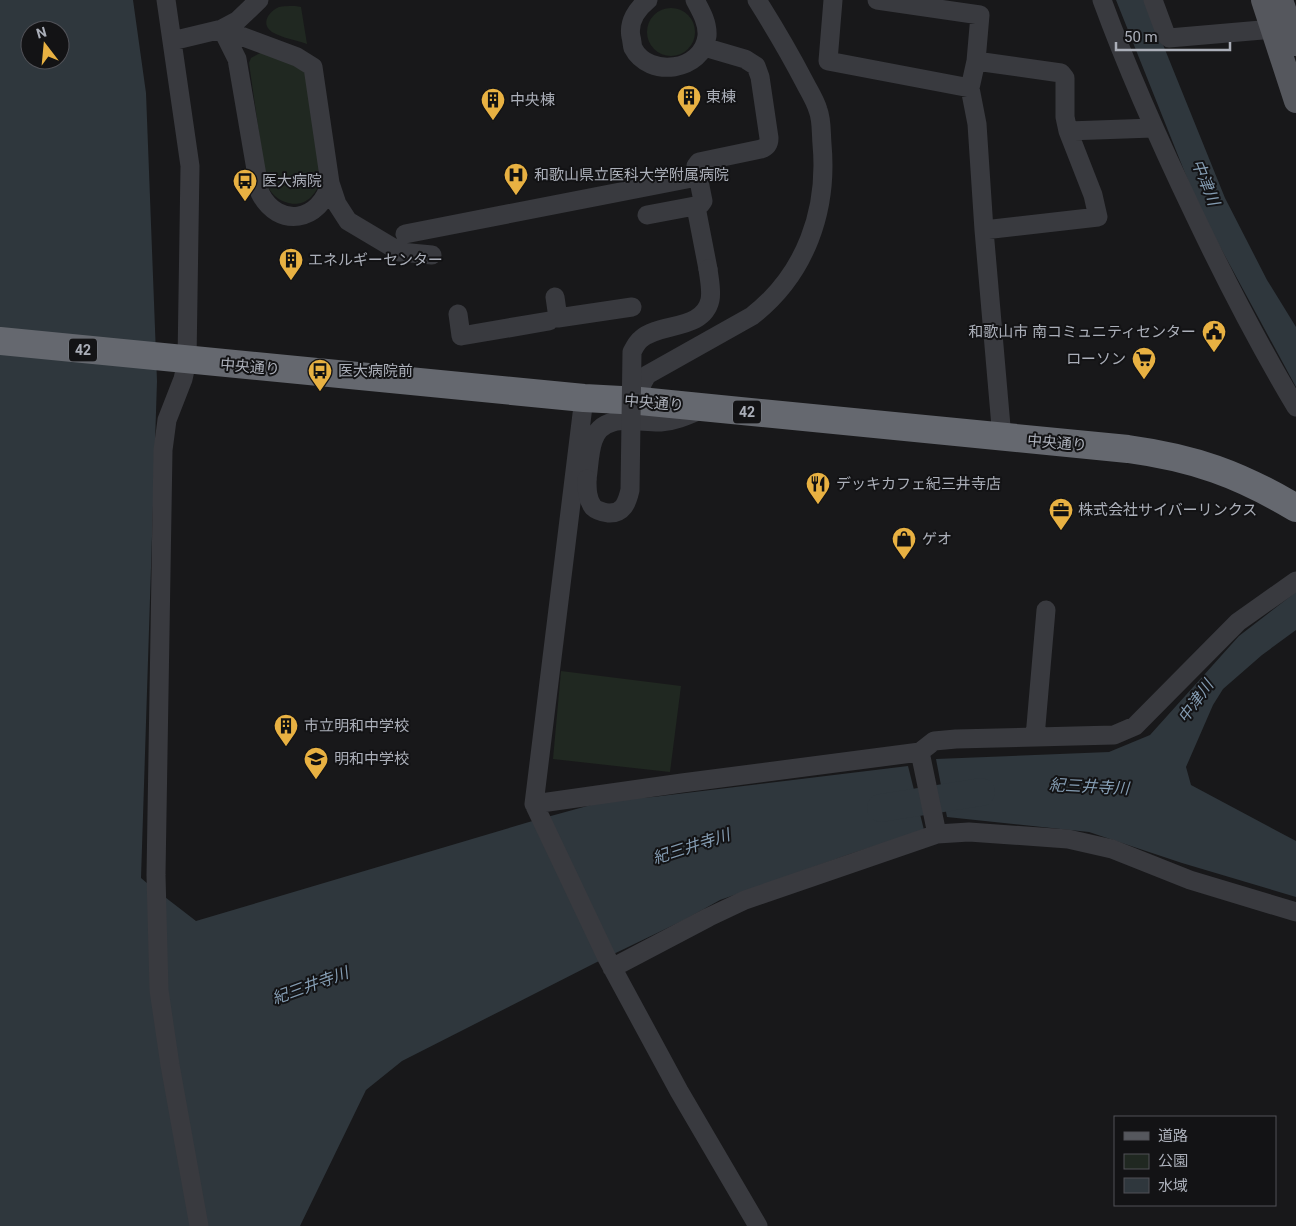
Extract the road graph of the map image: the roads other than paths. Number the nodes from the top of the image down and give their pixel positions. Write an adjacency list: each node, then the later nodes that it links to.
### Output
1 (166, 0): 14 (street)
2 (259, 0): 12 (street)
3 (648, 0): 15 (street)
4 (695, 0): 15 (street)
5 (757, 0): 35 (street)
6 (833, 0): 17 (street)
7 (877, 0): 16 (street)
8 (1102, 0): 19 (street)
9 (1153, 0): 13 (street)
10 (1262, 0): 13 (main road)
11 (1281, 0): 13 (main road)
12 (222, 29): 14 (street); 22 (street); 24 (street)
13 (1289, 32): 18 (main road)
14 (172, 41): 33 (street)
15 (704, 47): 21 (street)
16 (976, 61): 17 (street); 20 (street)
17 (970, 88): 26 (street)
18 (1296, 101)
19 (1153, 128): 20 (street); 36 (street)
20 (1068, 131): 26 (street)
21 (697, 177): 23 (street); 27 (street)
22 (330, 183): 24 (street); 24 (street)
23 (696, 207): 25 (street); 37 (street, bridge)
24 (302, 216)
25 (647, 216)
26 (984, 230): 38 (street)
27 (405, 234)
28 (555, 297): 29 (street)
29 (632, 307)
30 (458, 314): 31 (street)
31 (550, 321)
32 (0, 341): 33 (highway, 中央通り / 42)
33 (176, 359): 34 (highway, 中央通り / 42); 48 (street)
34 (584, 398): 35 (highway, 中央通り / 42); 44 (street)
35 (640, 402): 37 (highway, 中央通り / 42)
36 (1296, 407)
37 (705, 408): 38 (highway, 中央通り / 42)
38 (1002, 438): 39 (highway, 中央通り / 42)
39 (1296, 508)
40 (1296, 581): 42 (street)
41 (1046, 610): 42 (street)
42 (1035, 737): 43 (street)
43 (921, 756): 44 (street); 45 (street)
44 (537, 808): 47 (street)
45 (936, 829): 46 (street); 47 (street)
46 (1296, 912)
47 (610, 963): 49 (street)
48 (199, 1226)
49 (758, 1226)

